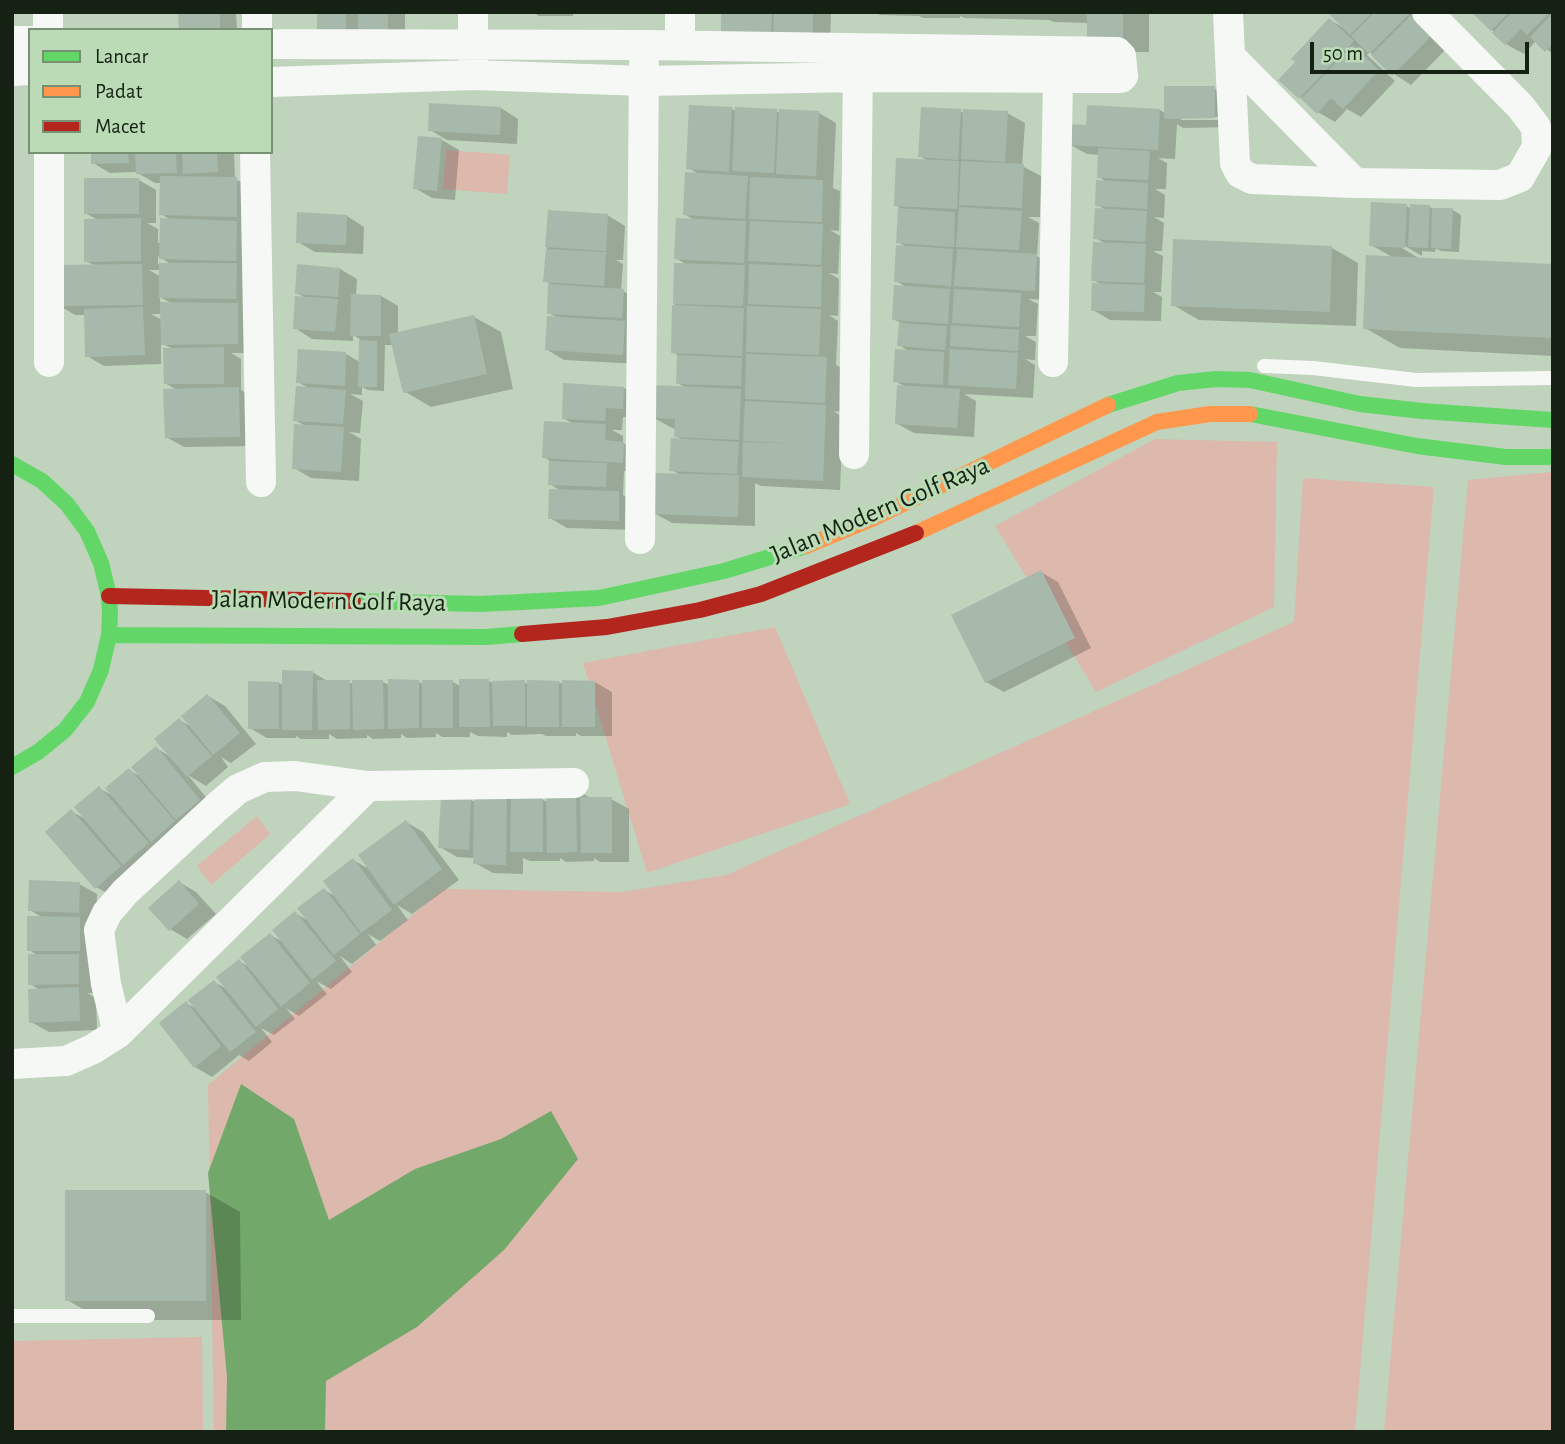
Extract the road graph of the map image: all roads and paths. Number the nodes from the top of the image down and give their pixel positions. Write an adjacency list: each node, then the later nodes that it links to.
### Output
1 (473, 12): 6 (street)
2 (680, 12): 8 (street)
3 (1228, 12): 9 (street)
4 (1427, 12): 17 (street)
5 (273, 44): 6 (street)
6 (473, 44): 7 (street); 11 (street)
7 (644, 45): 8 (street); 13 (street)
8 (680, 45): 10 (street)
9 (1230, 56): 17 (street); 17 (street)
10 (858, 63): 12 (street); 12 (street); 13 (street); 23 (street)
11 (473, 75): 13 (street); 14 (street)
12 (1058, 77): 19 (street)
13 (644, 81): 27 (street)
14 (273, 82)
15 (48, 154): 18 (street)
16 (255, 154): 26 (street)
17 (1355, 183)
18 (48, 362)
19 (1053, 362)
20 (1553, 378): 21 (lane)
21 (1216, 379): 22 (street, Jalan Modern Golf Raya); 28 (street, Jalan Modern Golf Raya)
22 (1553, 420)
23 (854, 454)
24 (1553, 457): 29 (street, Jalan Modern Golf Raya)
25 (12, 464): 28 (street)
26 (261, 482)
27 (640, 539)
28 (109, 596): 29 (street)
29 (109, 635): 30 (street)
30 (12, 766)
31 (574, 783): 32 (street)
32 (368, 786): 33 (street); 33 (street)
33 (118, 1033): 34 (street)
34 (12, 1064)
35 (12, 1316): 36 (lane)
36 (148, 1316)

